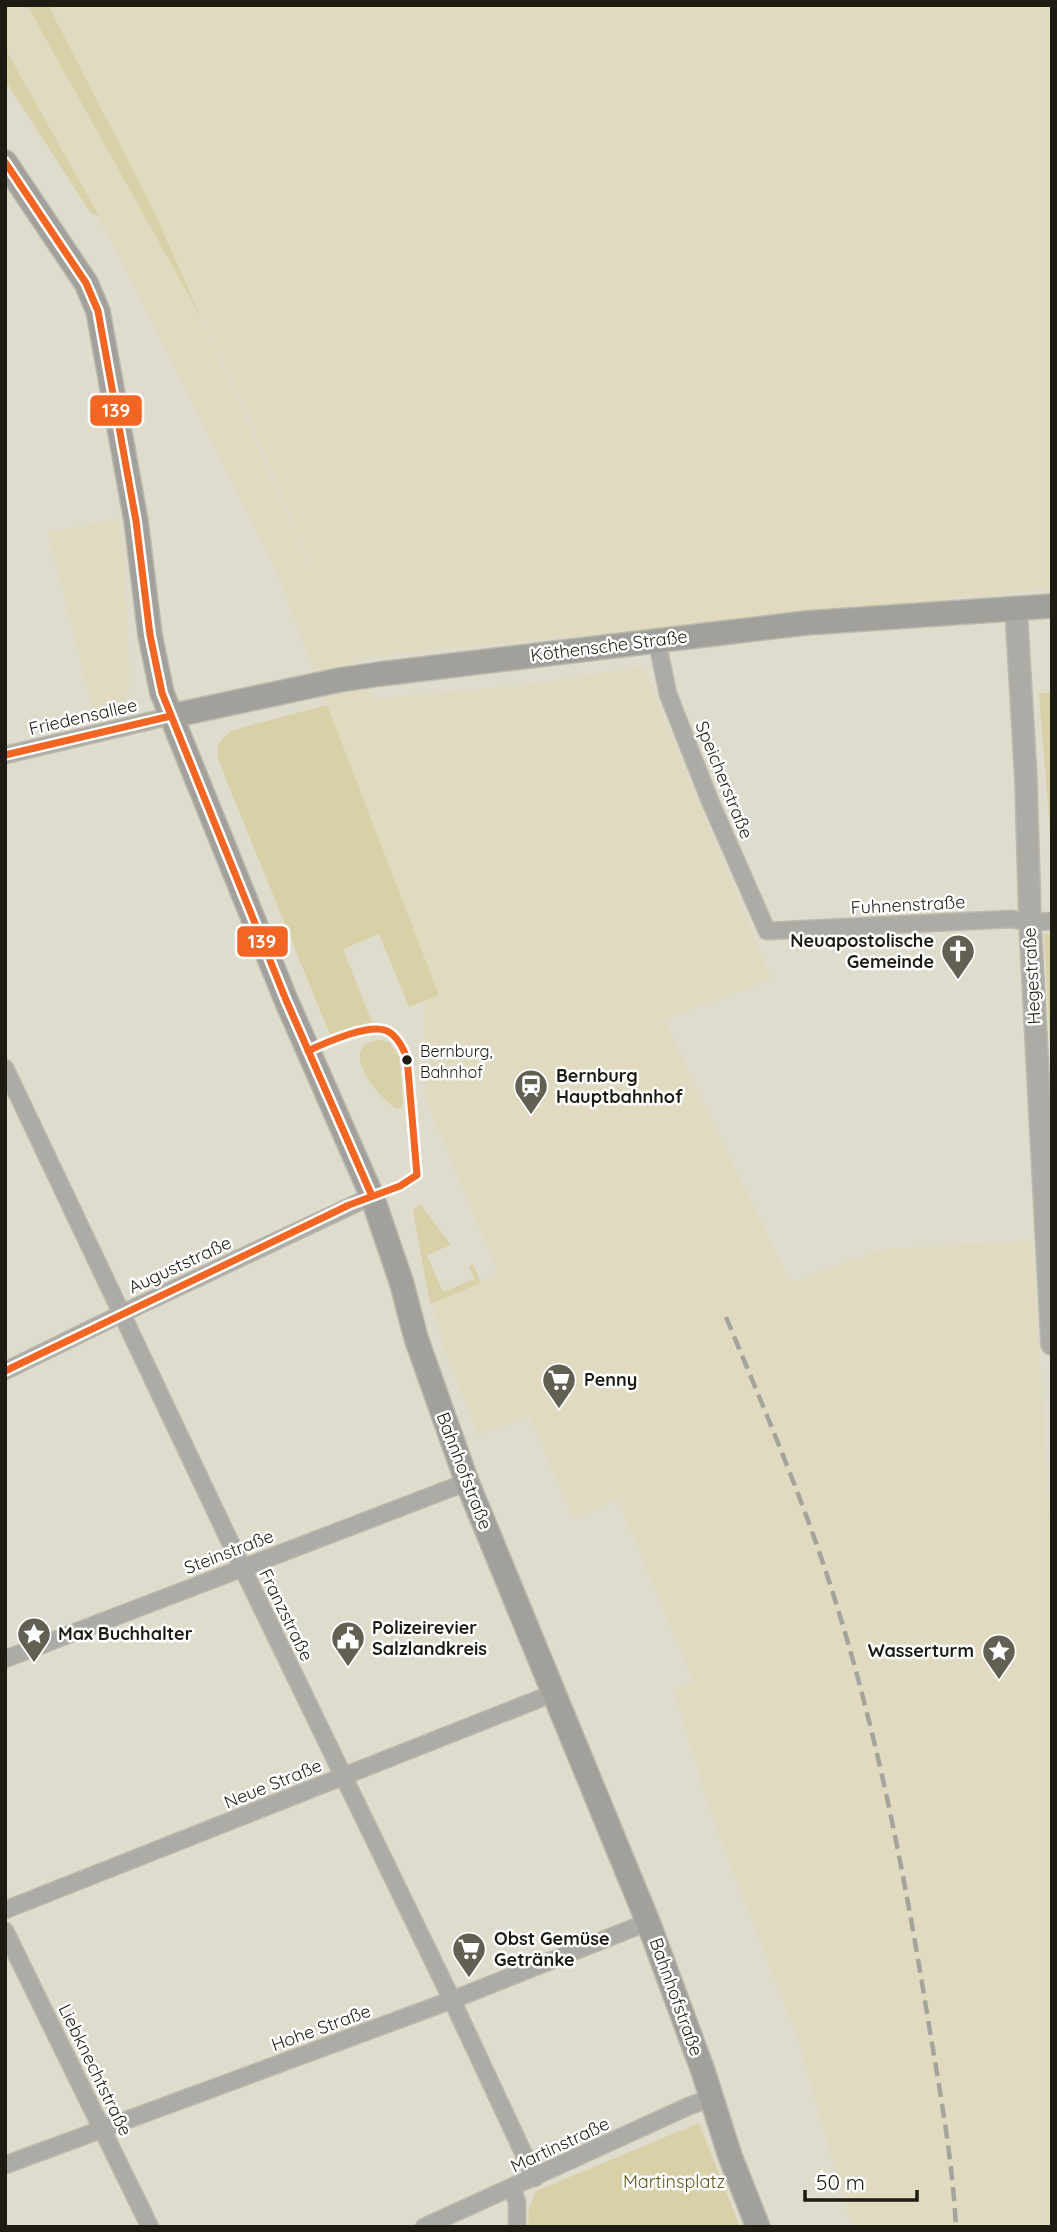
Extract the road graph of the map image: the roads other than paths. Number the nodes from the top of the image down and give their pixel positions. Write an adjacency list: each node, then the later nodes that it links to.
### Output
1 (5, 162): 5 (main road, Bahnhofstraße)
2 (1052, 606): 3 (main road, Köthensche Straße)
3 (1016, 608): 4 (main road, Köthensche Straße); 8 (street, Hegestraße)
4 (657, 640): 5 (main road, Köthensche Straße); 9 (street, Speicherstraße)
5 (171, 716): 6 (street, Friedensallee); 12 (main road, Bahnhofstraße)
6 (5, 755)
7 (1052, 921): 8 (street, Fuhnenstraße)
8 (1030, 922): 9 (street, Fuhnenstraße); 11 (street, Hegestraße)
9 (767, 931)
10 (5, 1068): 13 (street, Franzstraße)
11 (1046, 1116): 14 (street, Hegestraße)
12 (372, 1196): 13 (street, Auguststraße); 16 (main road, Bahnhofstraße)
13 (121, 1314): 15 (street, Auguststraße); 17 (street, Franzstraße)
14 (1052, 1344)
15 (5, 1371)
16 (467, 1482): 17 (street, Steinstraße); 19 (main road, Bahnhofstraße)
17 (242, 1567): 18 (street, Steinstraße); 20 (street, Franzstraße)
18 (5, 1659)
19 (554, 1693): 20 (street, Neue Straße); 22 (main road, Bahnhofstraße)
20 (344, 1776): 21 (street, Neue Straße); 24 (street, Franzstraße)
21 (5, 1910)
22 (648, 1922): 24 (street, Hohe Straße); 25 (main road, Bahnhofstraße)
23 (5, 1931): 26 (street, Liebknechtstraße)
24 (452, 2000): 26 (street, Hohe Straße); 28 (street, Franzstraße)
25 (712, 2098): 28 (street, Martinstraße); 33 (main road, Bahnhofstraße)
26 (103, 2129): 27 (street, Hohe Straße); 30 (street, Liebknechtstraße)
27 (5, 2165)
28 (535, 2178): 29 (street, Martinstraße)
29 (512, 2188): 31 (street, Martinstraße); 32 (street)
30 (150, 2227)
31 (424, 2227)
32 (517, 2227)
33 (758, 2227)

